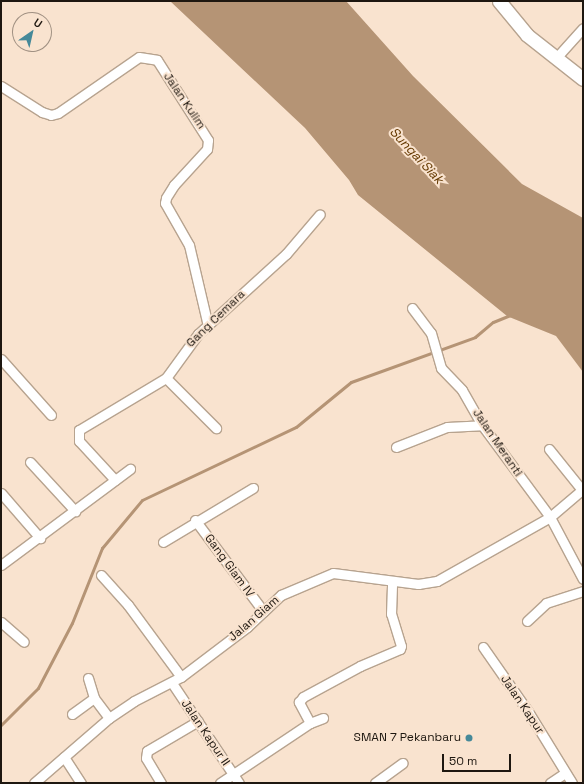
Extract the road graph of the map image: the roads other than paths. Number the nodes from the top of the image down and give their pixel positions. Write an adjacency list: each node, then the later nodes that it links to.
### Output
1 (500, 1): 3 (main road)
2 (583, 28): 3 (street)
3 (556, 58): 4 (main road)
4 (583, 80)
5 (1, 86): 8 (street, Jalan Kulim)
6 (320, 214): 8 (street, Gang Cemara)
7 (412, 308): 12 (street, Jalan Meranti)
8 (208, 326): 10 (street, Gang Cemara)
9 (1, 359): 11 (street)
10 (166, 378): 13 (street); 18 (street, Gang Cemara)
11 (51, 415)
12 (482, 425): 14 (street); 23 (street, Jalan Meranti)
13 (216, 428)
14 (396, 446)
15 (549, 449): 20 (street)
16 (30, 462): 22 (street)
17 (130, 469): 18 (street)
18 (115, 480): 22 (street)
19 (253, 488): 24 (street)
20 (582, 490): 23 (street, Jalan Giam)
21 (1, 493): 25 (street)
22 (75, 511): 25 (street)
23 (550, 517): 29 (street, Jalan Meranti); 30 (street, Jalan Giam)
24 (196, 520): 26 (street); 32 (street, Gang Giam IV)
25 (40, 538): 27 (street)
26 (163, 542)
27 (1, 565)
28 (101, 575): 37 (street)
29 (583, 579)
30 (392, 581): 32 (street, Jalan Giam); 45 (street)
31 (583, 591): 33 (street)
32 (263, 611): 37 (street, Jalan Giam)
33 (527, 621)
34 (1, 622): 35 (street)
35 (24, 642)
36 (483, 647): 48 (street, Jalan Kapur)
37 (181, 677): 39 (street, Jalan Giam)
38 (88, 678): 40 (street)
39 (172, 682): 42 (street, Jalan Giam); 44 (street, Jalan Kapur II)
40 (94, 698): 41 (street); 42 (street)
41 (72, 714)
42 (109, 718): 46 (street, Jalan Giam)
43 (323, 718): 45 (street)
44 (198, 721): 49 (street, Jalan Kapur II); 52 (street)
45 (310, 723): 49 (street)
46 (64, 757): 50 (street, Jalan Giam); 51 (street)
47 (403, 763): 55 (street)
48 (565, 773): 56 (street); 57 (street, Jalan Kapur)
49 (233, 774): 53 (street); 54 (street, Jalan Kapur II)
50 (34, 783)
51 (81, 783)
52 (161, 783)
53 (220, 783)
54 (239, 783)
55 (375, 783)
56 (550, 783)
57 (572, 783)

